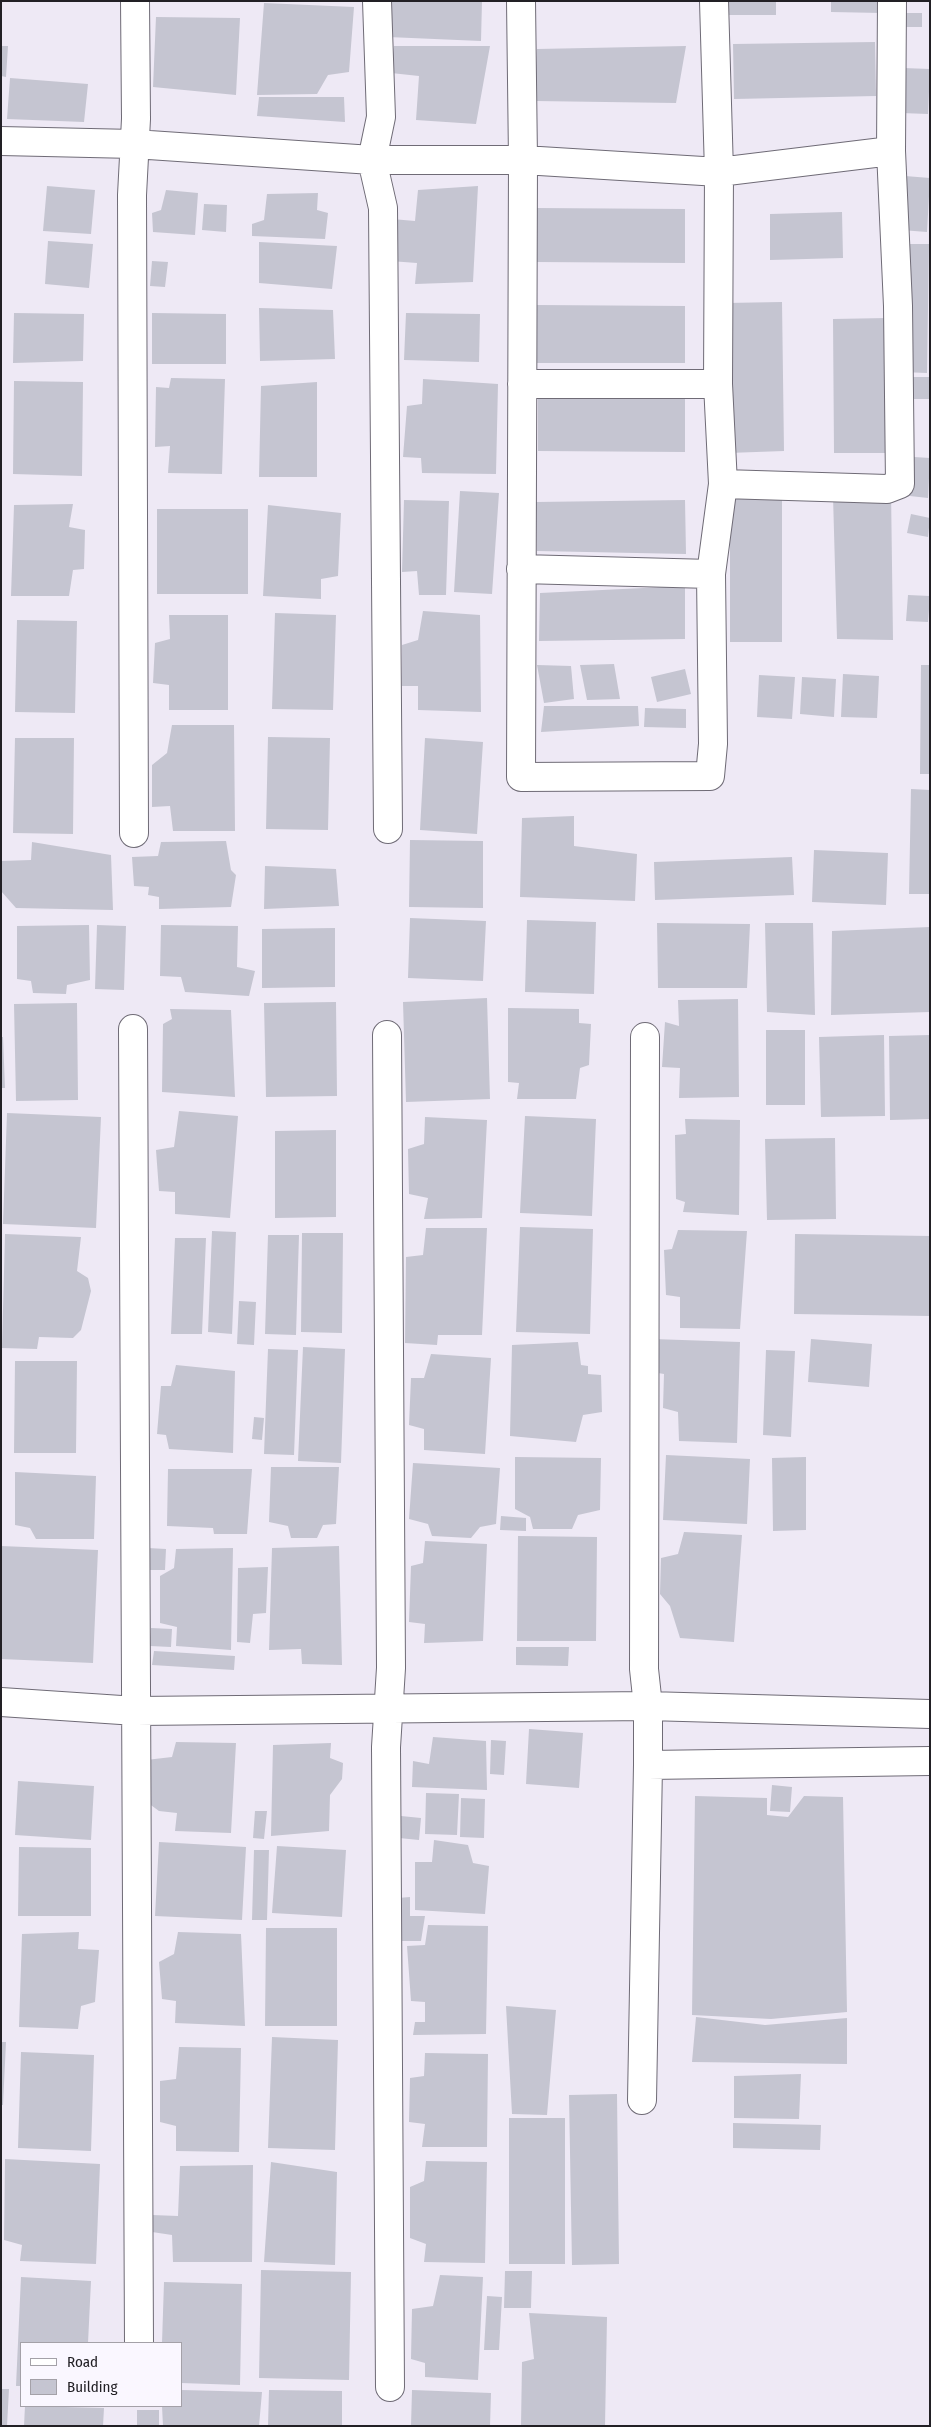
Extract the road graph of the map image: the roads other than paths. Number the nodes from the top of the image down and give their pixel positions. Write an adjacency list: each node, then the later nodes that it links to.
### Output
1 (135, 1): 7 (street)
2 (377, 1): 9 (street)
3 (521, 1): 10 (street)
4 (714, 1): 11 (street)
5 (892, 1): 8 (street)
6 (1, 140): 7 (street)
7 (134, 144): 9 (street); 18 (street)
8 (890, 151): 11 (street); 14 (street)
9 (372, 160): 10 (street); 17 (street)
10 (523, 160): 11 (street); 12 (street)
11 (719, 172): 13 (street)
12 (522, 384): 13 (street); 15 (street)
13 (718, 384): 14 (street)
14 (723, 484): 16 (street)
15 (521, 569): 16 (street); 16 (street)
16 (711, 574)
17 (388, 829)
18 (134, 833)
19 (133, 1029): 25 (street)
20 (387, 1035): 24 (street)
21 (645, 1038): 23 (street)
22 (1, 1702): 25 (street)
23 (648, 1706): 24 (street); 26 (street); 28 (street)
24 (388, 1709): 25 (street); 31 (street)
25 (136, 1711): 30 (street)
26 (930, 1714)
27 (930, 1761): 28 (street)
28 (648, 1765): 29 (street)
29 (642, 2100)
30 (139, 2342)
31 (390, 2387)

